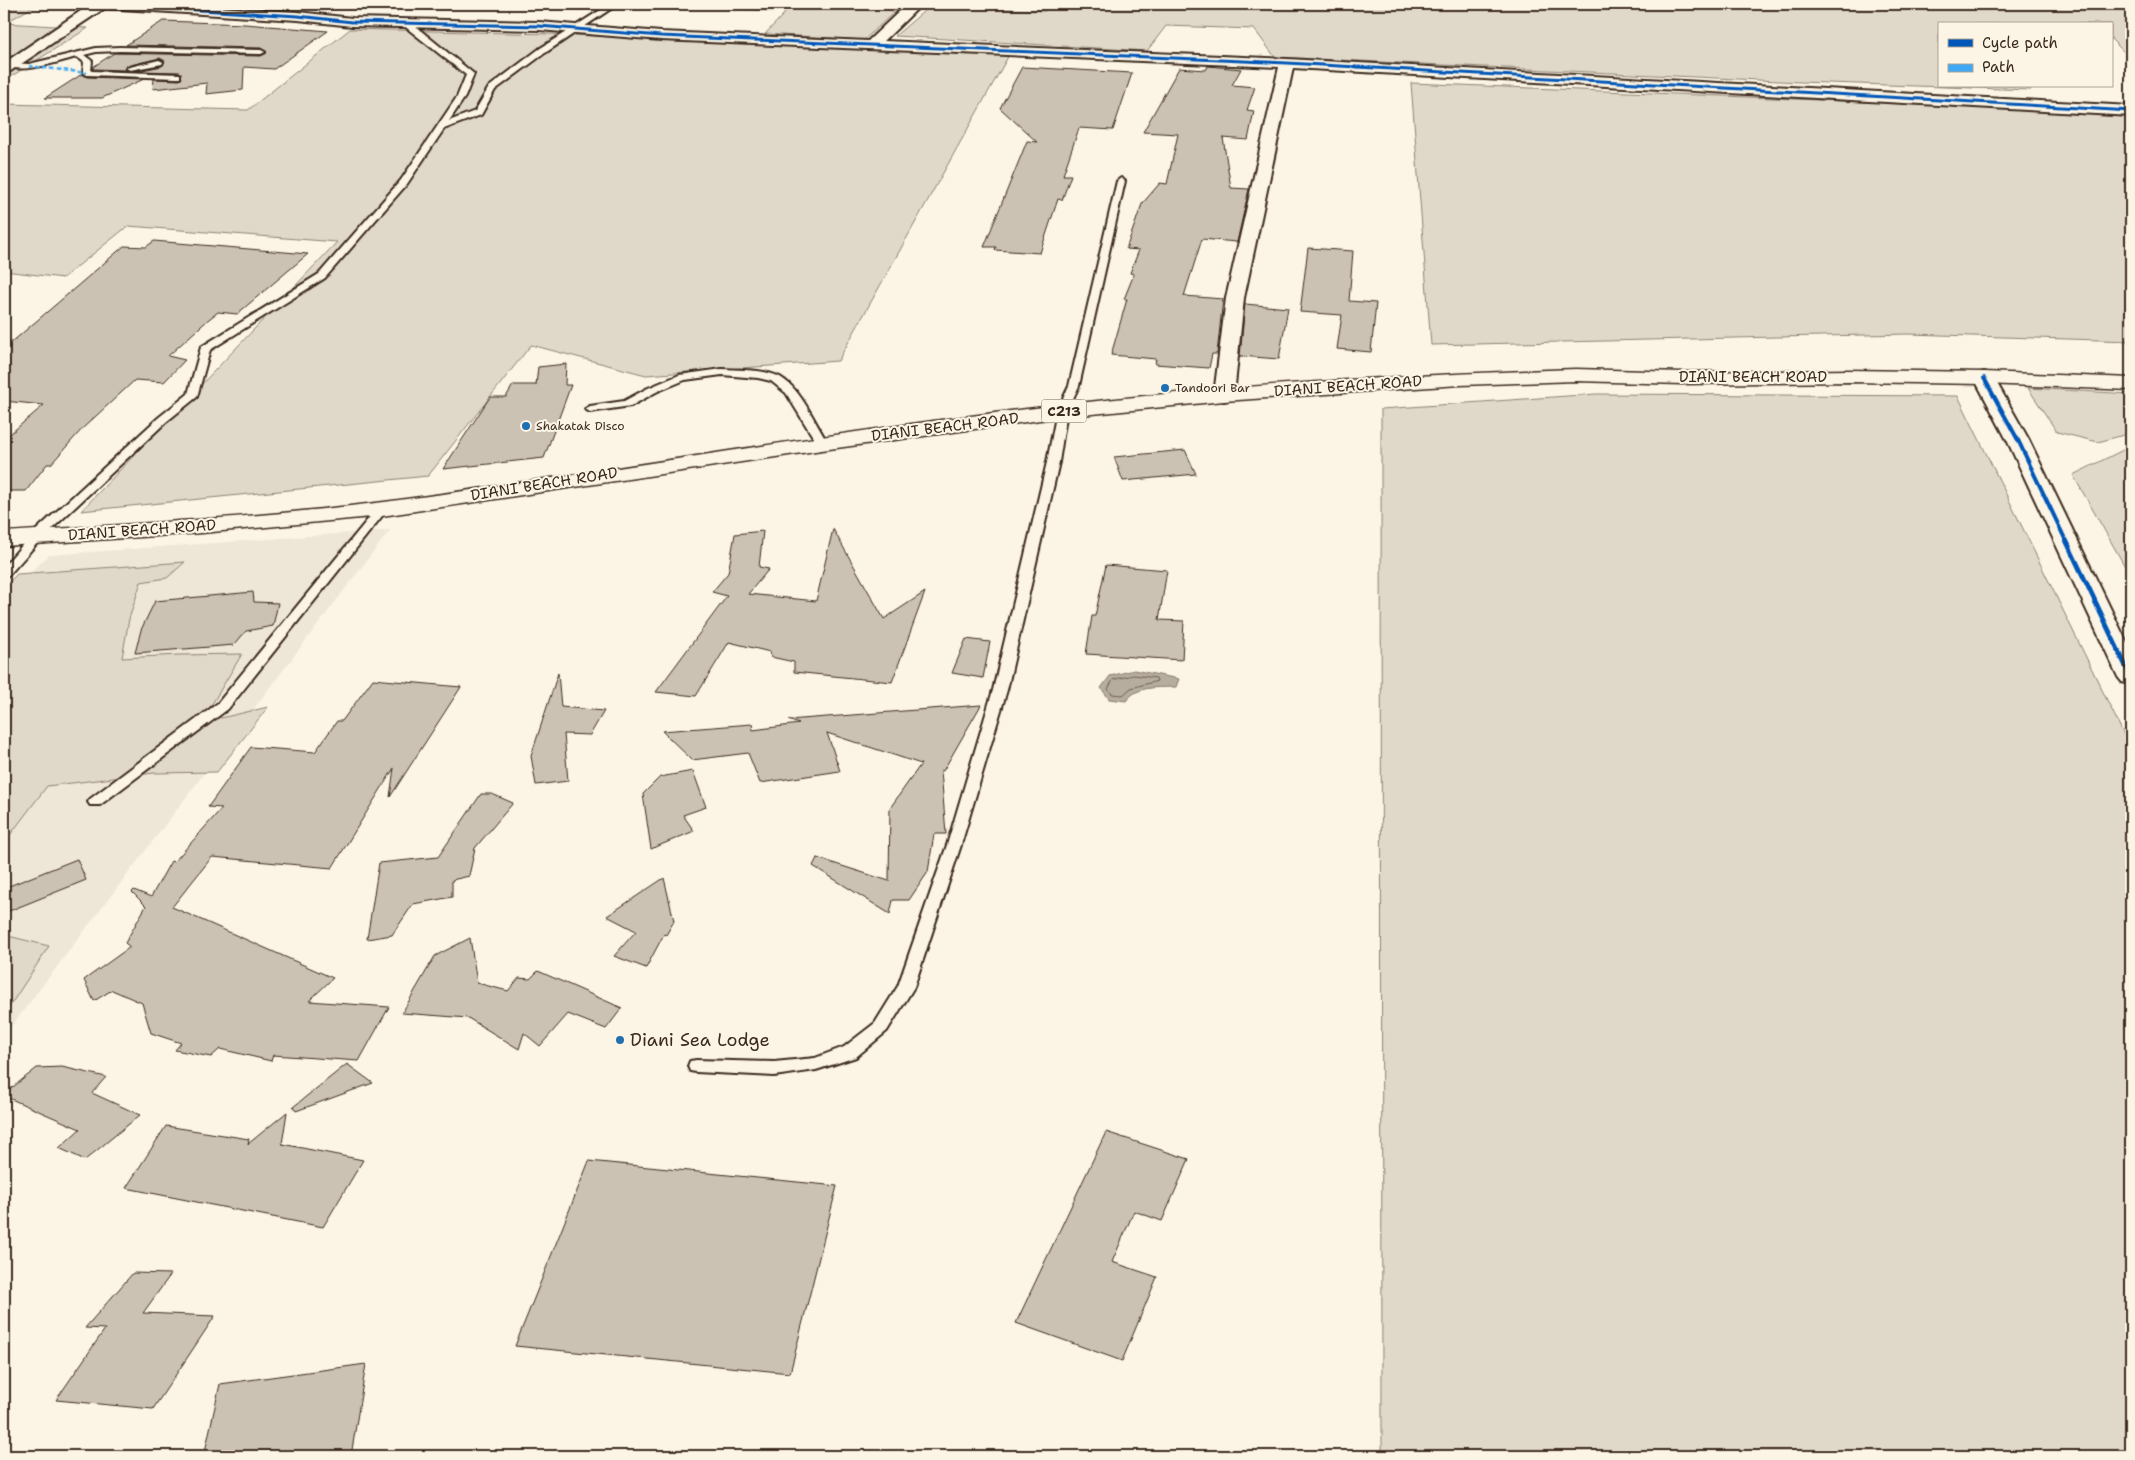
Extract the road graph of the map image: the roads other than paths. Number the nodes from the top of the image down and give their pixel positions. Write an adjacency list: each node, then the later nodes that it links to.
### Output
1 (98, 4): 2 (street)
2 (102, 4): 6 (street); 13 (street)
3 (614, 4): 7 (lane)
4 (915, 4): 8 (street)
5 (426, 9): 6 (street)
6 (406, 23): 7 (street); 17 (lane)
7 (575, 29): 8 (street); 17 (lane)
8 (873, 44): 12 (street)
9 (261, 52): 10 (lane)
10 (79, 55): 13 (lane); 14 (lane)
11 (159, 62): 14 (lane)
12 (1287, 63): 16 (street); 21 (street)
13 (7, 67)
14 (87, 73): 15 (lane)
15 (177, 76)
16 (2131, 111)
17 (441, 127): 26 (lane)
18 (1121, 180): 23 (lane)
19 (1984, 378): 20 (main road, DIANI BEACH ROAD / C213); 21 (main road, DIANI BEACH ROAD / C213); 29 (street)
20 (2131, 384)
21 (1224, 395): 23 (main road, DIANI BEACH ROAD / C213)
22 (590, 409): 24 (lane)
23 (1062, 412): 24 (main road, DIANI BEACH ROAD / C213); 31 (lane)
24 (822, 442): 25 (main road, DIANI BEACH ROAD / C213)
25 (382, 509): 26 (main road, DIANI BEACH ROAD / C213); 30 (lane)
26 (36, 537): 27 (main road, DIANI BEACH ROAD / C213); 28 (lane)
27 (4, 539)
28 (4, 573)
29 (2131, 678)
30 (95, 802)
31 (696, 1066)

